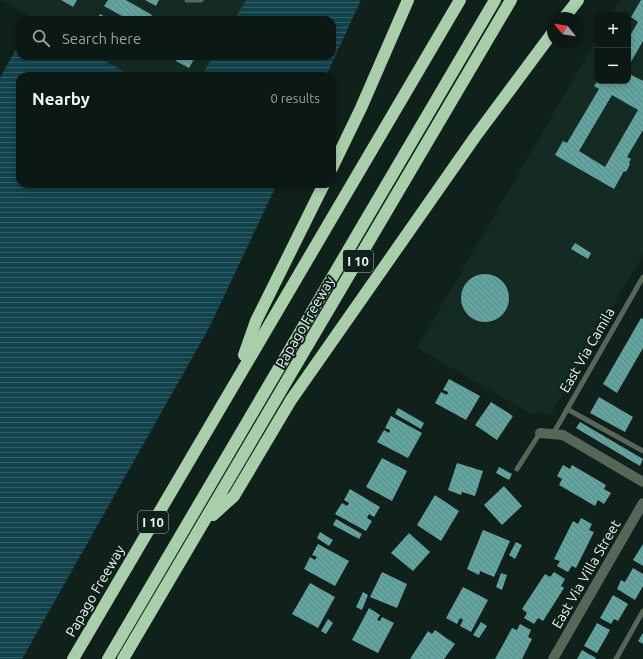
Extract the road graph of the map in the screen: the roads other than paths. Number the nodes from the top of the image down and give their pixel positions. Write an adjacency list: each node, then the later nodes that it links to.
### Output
1 (187, 0): 2 (lane)
2 (201, 0)
3 (408, 0): 10 (highway)
4 (460, 0): 13 (highway, Papago Freeway / I 10)
5 (495, 0): 24 (highway)
6 (511, 0): 21 (highway, Papago Freeway / I 10)
7 (578, 0): 8 (highway)
8 (569, 12)
9 (547, 40): 21 (highway)
10 (336, 159)
11 (322, 188): 13 (highway)
12 (643, 277): 14 (lane, East Via Camila)
13 (234, 384): 23 (highway, Papago Freeway / I 10)
14 (567, 409): 16 (lane, East Via Camila); 17 (lane)
15 (540, 433): 16 (street); 18 (lane)
16 (553, 434): 19 (street)
17 (643, 451)
18 (517, 469)
19 (643, 482)
20 (643, 503): 26 (street, East Via Villa Street)
21 (205, 522): 25 (highway, Papago Freeway / I 10)
22 (643, 611): 27 (lane)
23 (73, 659)
24 (108, 659)
25 (123, 659)
26 (553, 659)
27 (616, 659)

